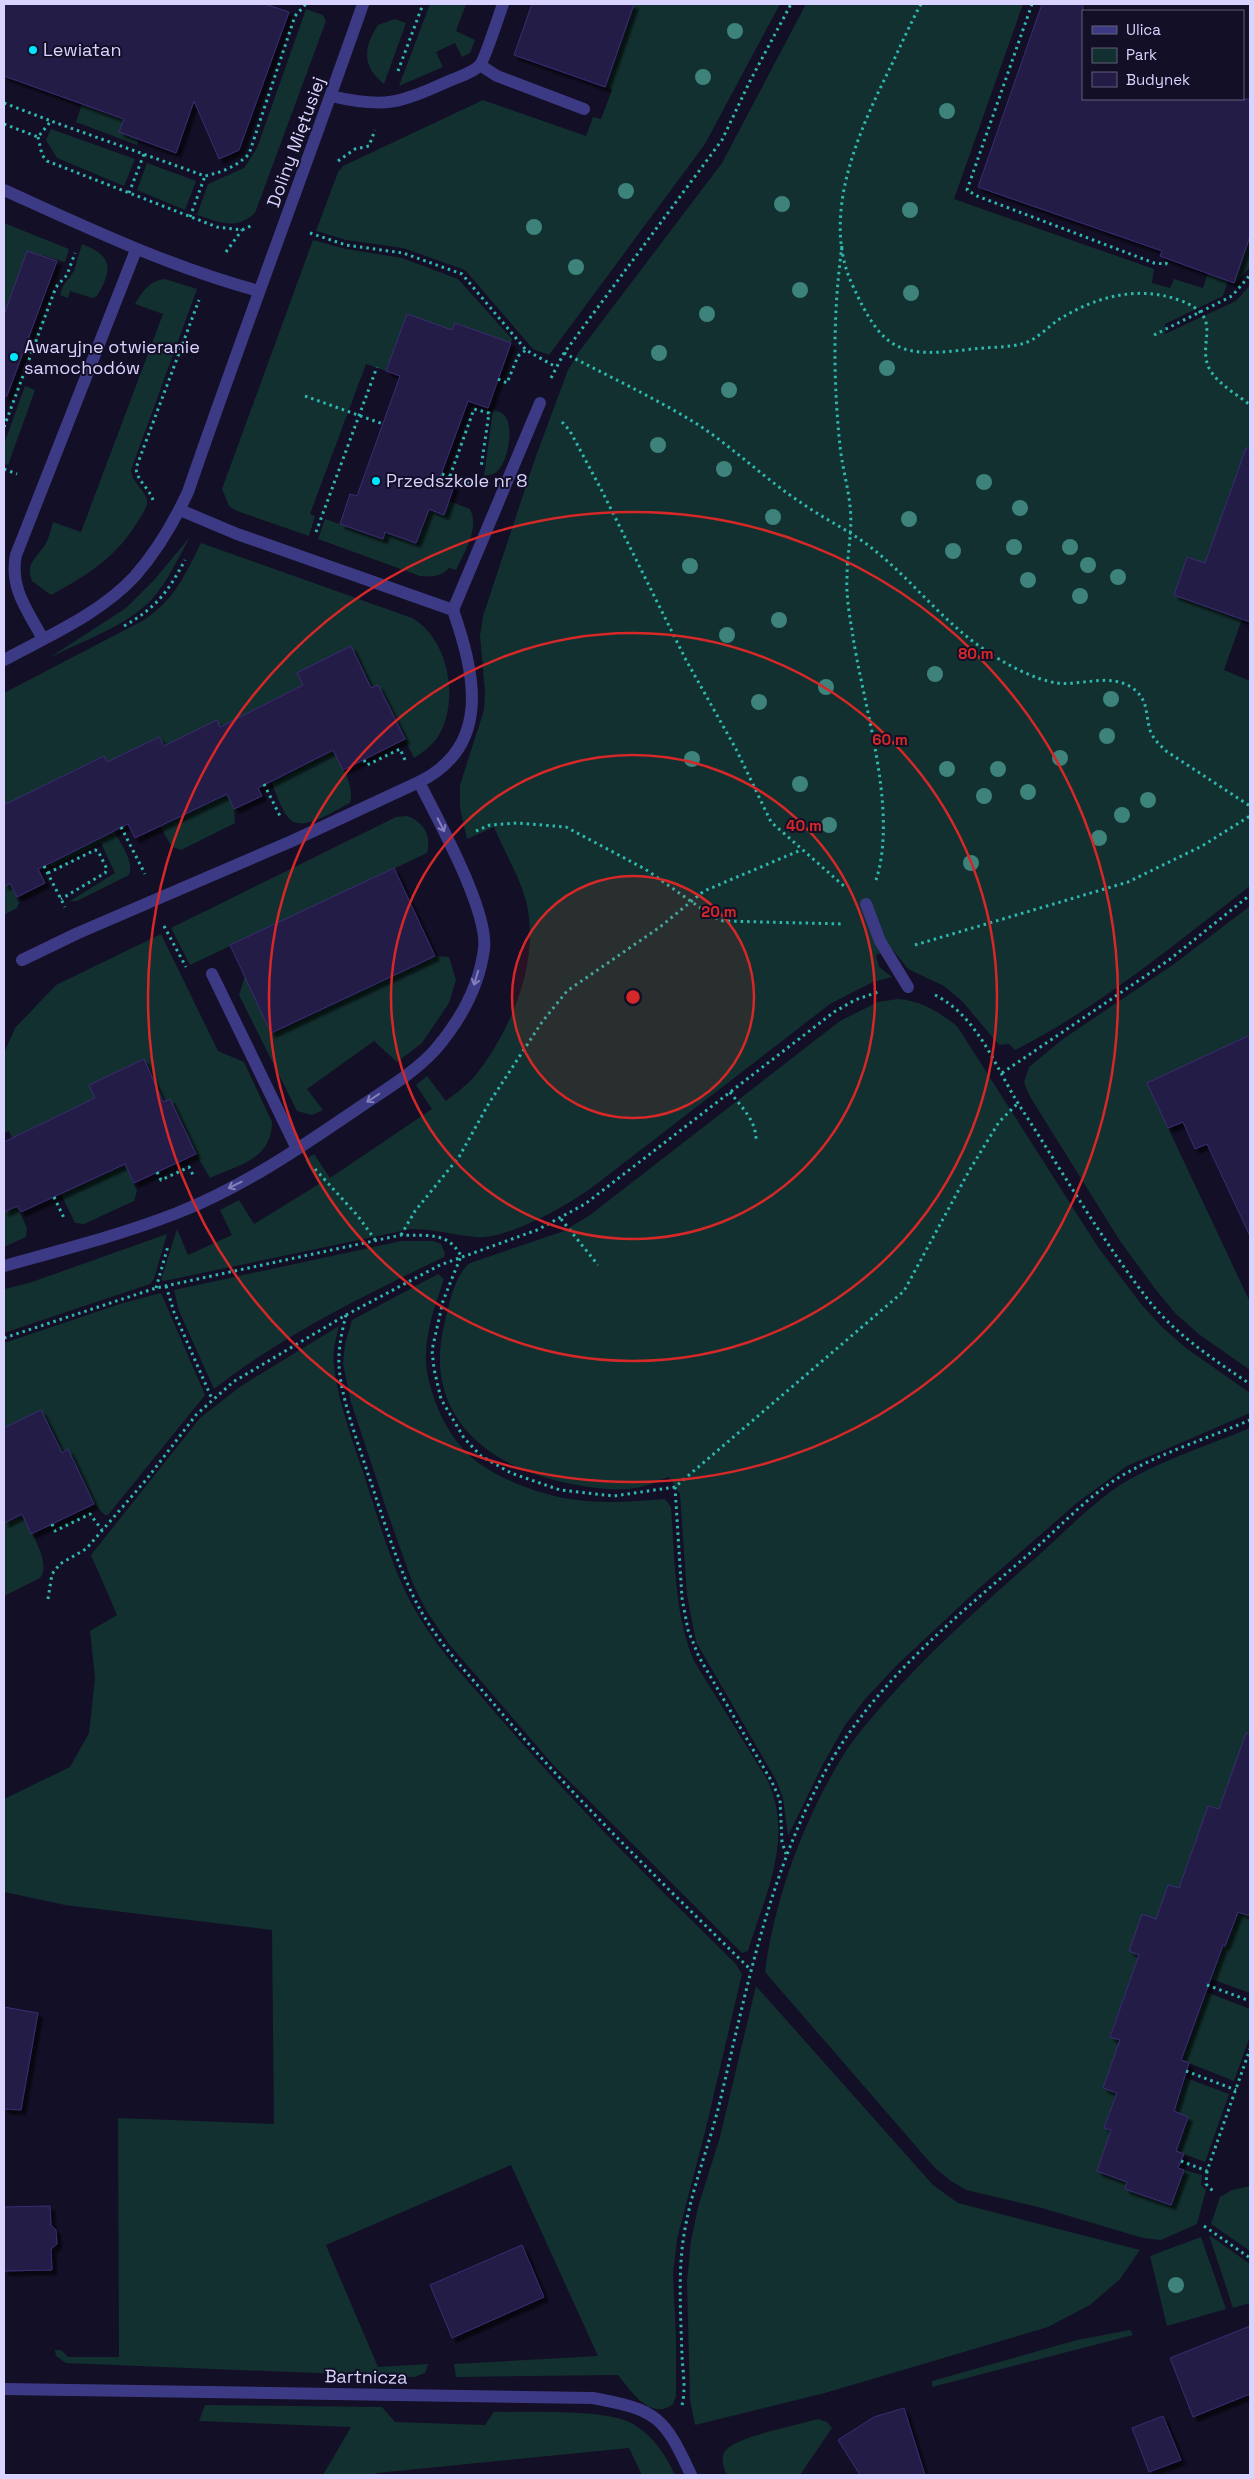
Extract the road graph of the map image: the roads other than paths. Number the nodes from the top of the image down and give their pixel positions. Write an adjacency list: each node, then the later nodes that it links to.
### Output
1 (363, 4): 4 (street, Doliny Miętusiej)
2 (503, 4): 3 (street)
3 (480, 65): 4 (street); 5 (street)
4 (331, 96): 8 (street, Doliny Miętusiej)
5 (584, 109)
6 (4, 190): 7 (street)
7 (136, 250): 8 (street); 12 (street)
8 (259, 291): 10 (street, Doliny Miętusiej)
9 (540, 403): 11 (street)
10 (180, 510): 11 (street); 12 (street, Doliny Miętusiej)
11 (453, 610): 14 (street)
12 (43, 639): 13 (street, Doliny Miętusiej)
13 (4, 660)
14 (418, 782): 16 (street); 19 (street, one-way to 19)
15 (866, 904): 18 (street)
16 (22, 960)
17 (212, 974): 19 (street)
18 (908, 988)
19 (297, 1149): 20 (street, one-way to 20)
20 (4, 1266)
21 (4, 2389): 22 (street, Bartnicza)
22 (690, 2475)

